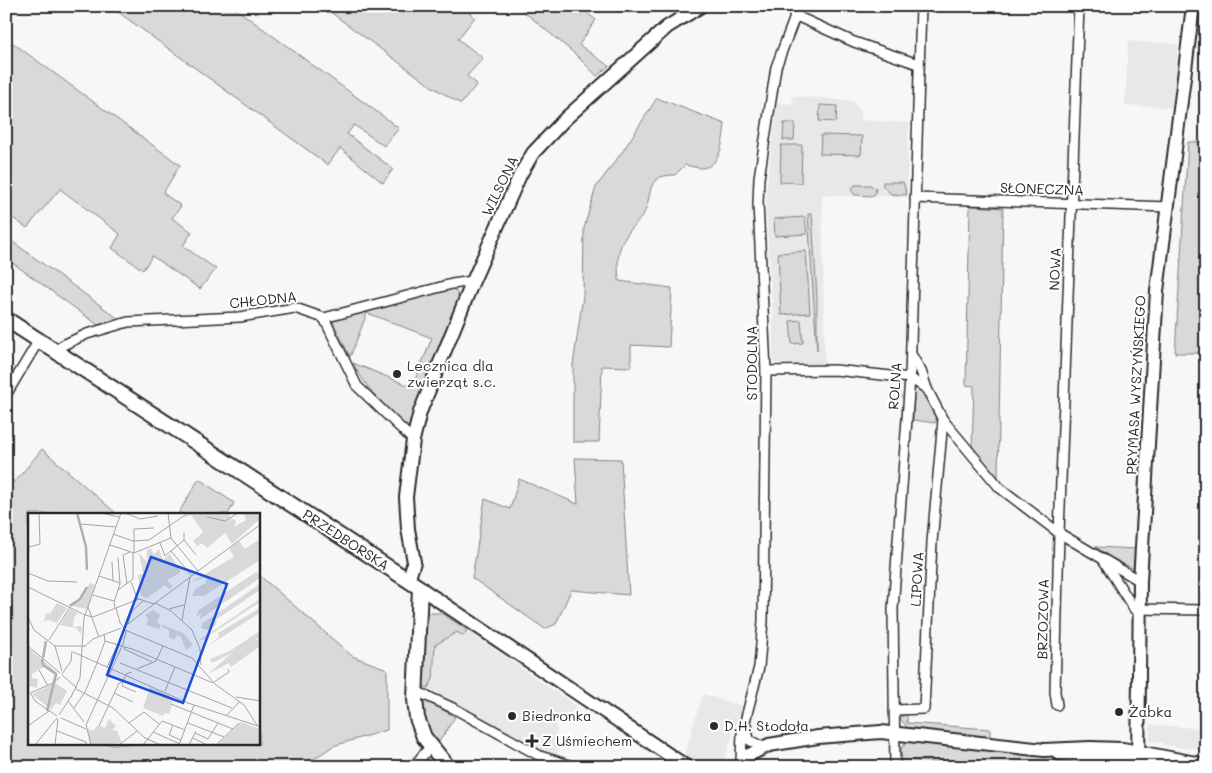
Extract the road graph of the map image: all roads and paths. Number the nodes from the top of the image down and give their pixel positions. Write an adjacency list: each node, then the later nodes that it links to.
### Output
1 (701, 6): 10 (street, WILSONA)
2 (921, 6): 6 (street, ROLNA)
3 (1079, 6): 8 (street, NOWA)
4 (1193, 6): 9 (street, PRYMASA WYSZYŃSKIEGO)
5 (796, 11): 6 (street); 16 (street, STODOLNA)
6 (918, 64): 7 (street, ROLNA)
7 (915, 198): 8 (street, SŁONECZNA); 15 (street, ROLNA)
8 (1071, 204): 9 (street, SŁONECZNA); 22 (street, NOWA)
9 (1168, 207): 24 (street, PRYMASA WYSZYŃSKIEGO)
10 (473, 281): 11 (street); 21 (street, WILSONA)
11 (324, 318): 14 (street, CHŁODNA); 21 (street)
12 (6, 319): 13 (main road, PRZEDBORSKA)
13 (39, 340): 14 (main road, PRZEDBORSKA); 19 (street)
14 (56, 351): 25 (main road, PRZEDBORSKA)
15 (911, 354): 17 (street, ROLNA); 18 (street)
16 (766, 371): 17 (street); 31 (street, STODOLNA)
17 (910, 378): 18 (street); 30 (street, ROLNA)
18 (927, 389): 20 (street)
19 (6, 396)
20 (943, 420): 22 (street); 30 (street, LIPOWA)
21 (413, 440): 25 (street, WILSONA)
22 (1059, 533): 23 (street); 29 (street, BRZOZOWA)
23 (1102, 559): 24 (street); 26 (street)
24 (1140, 581): 26 (street, PRYMASA WYSZYŃSKIEGO)
25 (414, 585): 28 (main road); 36 (street, PRZEDBORSKA)
26 (1140, 610): 27 (street); 35 (street, PRYMASA WYSZYŃSKIEGO)
27 (1206, 610)
28 (416, 690): 33 (main road); 41 (street)
29 (1057, 705)
30 (894, 710): 32 (street, ROLNA)
31 (746, 723): 34 (street); 37 (street, STODOLNA)
32 (894, 732): 34 (street); 35 (street); 42 (street, ROLNA)
33 (430, 747): 39 (street); 40 (main road)
34 (763, 747): 37 (street)
35 (1138, 760): 38 (street); 43 (street)
36 (681, 765)
37 (742, 765)
38 (1206, 765)
39 (413, 767)
40 (448, 767)
41 (575, 767)
42 (895, 767)
43 (1158, 767)

